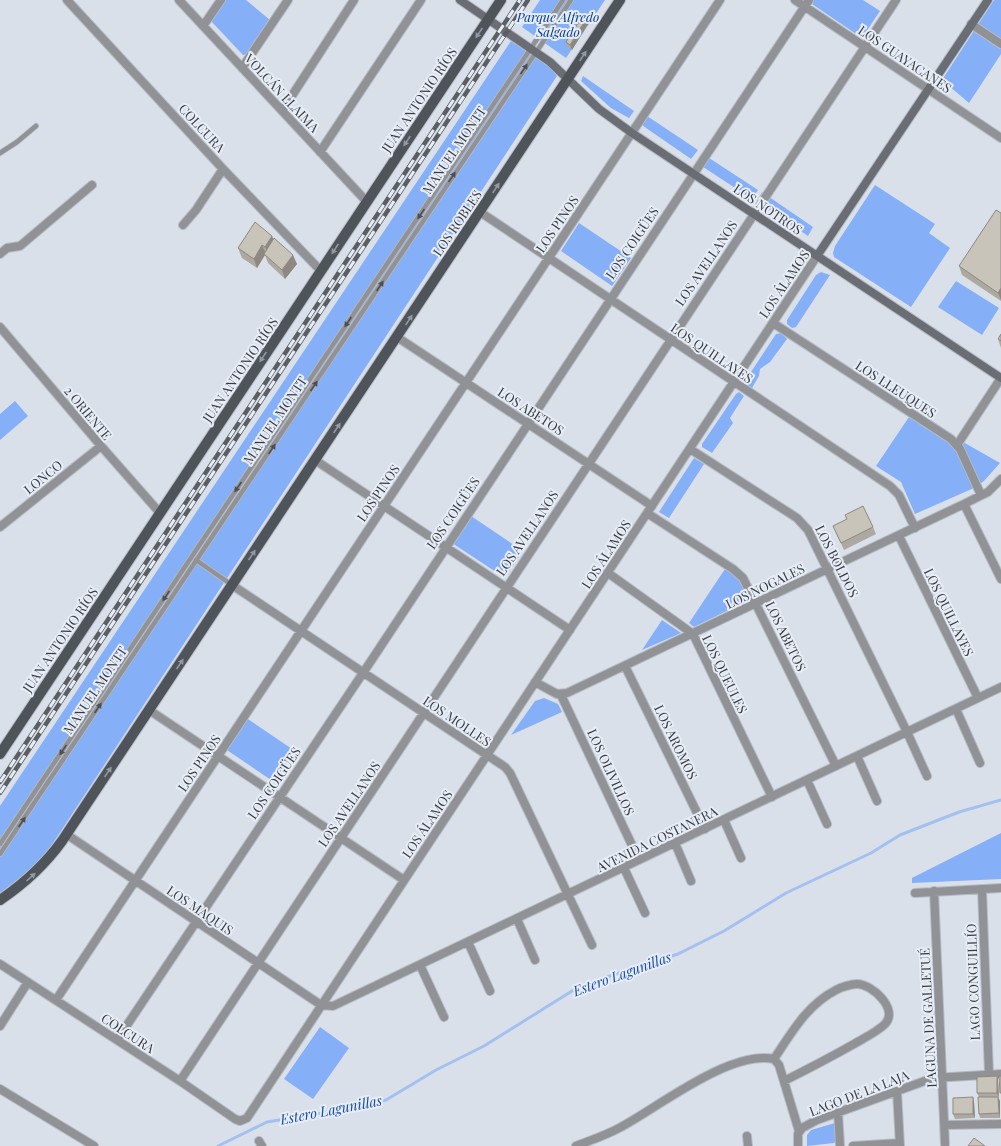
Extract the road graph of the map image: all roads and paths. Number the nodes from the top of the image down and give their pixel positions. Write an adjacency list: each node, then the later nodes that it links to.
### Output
1 (68, 0): 32 (street, COLCURA)
2 (179, 0): 19 (street, VOLCÁN LLAIMA)
3 (221, 0): 19 (street)
4 (288, 0): 23 (street)
5 (354, 0): 26 (street)
6 (422, 0): 30 (street)
7 (460, 0): 17 (street, LOS NOTROS)
8 (501, 0): 17 (main road, JUAN ANTONIO RÍOS)
9 (563, 0): 22 (lane, MANUEL MONTT)
10 (571, 0): 22 (lane, MANUEL MONTT)
11 (620, 0): 24 (main road, LOS ROBLES, one-way to 11)
12 (720, 0): 28 (street, LOS PINOS)
13 (795, 0): 16 (street, LOS GUAYACANES)
14 (896, 0): 21 (street, LOS AVELLANOS)
15 (988, 0): 18 (street, LOS ÁLAMOS)
16 (807, 3): 21 (street, LOS GUAYACANES); 33 (street, LOS COIGÜES)
17 (488, 19): 22 (street, LOS NOTROS); 35 (main road, JUAN ANTONIO RÍOS, one-way to 35)
18 (971, 24): 20 (street); 25 (street, LOS ÁLAMOS)
19 (203, 26): 23 (street, VOLCÁN LLAIMA)
20 (1001, 44)
21 (864, 46): 25 (street, LOS GUAYACANES); 37 (street, LOS AVELLANOS)
22 (533, 50): 24 (street, LOS NOTROS); 67 (lane, MANUEL MONTT, one-way to 67); 68 (lane, MANUEL MONTT, one-way to 22)
23 (242, 68): 26 (street, VOLCÁN LLAIMA)
24 (568, 78): 28 (street, LOS NOTROS); 36 (main road, LOS ROBLES, one-way to 24)
25 (928, 89): 29 (street, LOS GUAYACANES); 40 (street, LOS ÁLAMOS)
26 (282, 111): 30 (street, VOLCÁN LLAIMA)
27 (36, 126): 31 (lane)
28 (632, 133): 33 (street, LOS NOTROS); 41 (street, LOS PINOS)
29 (1001, 138)
30 (320, 152): 35 (street, VOLCÁN LLAIMA)
31 (0, 153)
32 (223, 169): 38 (street); 42 (street, COLCURA)
33 (693, 174): 37 (street, LOS NOTROS); 43 (street, LOS COIGÜES)
34 (92, 185): 39 (street)
35 (367, 202): 42 (main road, JUAN ANTONIO RÍOS, one-way to 42)
36 (480, 212): 41 (street, LOS QUILLAYES); 46 (main road, LOS ROBLES, one-way to 36)
37 (754, 214): 40 (street, LOS NOTROS); 47 (street, LOS AVELLANOS)
38 (183, 225)
39 (0, 254)
40 (817, 256): 44 (street, LOS ÁLAMOS); 48 (street, LOS NOTROS)
41 (549, 258): 43 (street, LOS QUILLAYES); 50 (street, LOS PINOS)
42 (321, 271): 62 (main road, JUAN ANTONIO RÍOS, one-way to 62)
43 (610, 299): 47 (street, LOS QUILLAYES); 51 (street, LOS COIGÜES)
44 (773, 323): 49 (street, LOS ÁLAMOS); 52 (street, LOS LLEUQUES)
45 (0, 327): 53 (street, 2 ORIENTE)
46 (397, 337): 50 (street, LOS ABETOS); 55 (main road, LOS ROBLES, one-way to 46)
47 (670, 339): 49 (street, LOS QUILLAYES); 56 (street, LOS AVELLANOS)
48 (1001, 378): 52 (street)
49 (734, 382): 54 (street, LOS ÁLAMOS); 64 (street, LOS QUILLAYES)
50 (466, 383): 51 (street, LOS ABETOS); 60 (street, LOS PINOS)
51 (527, 423): 56 (street, LOS ABETOS); 66 (street, LOS COIGÜES)
52 (957, 445): 58 (street, LOS LLEUQUES)
53 (101, 446): 62 (street, 2 ORIENTE); 63 (street, LONCO)
54 (690, 448): 61 (street, LOS ÁLAMOS); 69 (street, LOS BOLDOS)
55 (315, 460): 60 (street); 72 (main road, one-way to 55)
56 (588, 464): 61 (street, LOS ABETOS); 73 (street, LOS AVELLANOS)
57 (1001, 479): 58 (street, LOS NOGALES)
58 (982, 495): 59 (street, LOS NOGALES)
59 (964, 504): 64 (street, LOS NOGALES); 71 (street)
60 (384, 506): 66 (street); 76 (street, LOS PINOS)
61 (650, 509): 70 (street, LOS ÁLAMOS); 74 (street, LOS ABETOS)
62 (160, 513): 88 (main road, JUAN ANTONIO RÍOS)
63 (0, 527)
64 (915, 528): 65 (street, LOS NOGALES)
65 (899, 536): 69 (street, LOS NOGALES); 83 (street, LOS QUILLAYES)
66 (445, 547): 73 (street); 79 (street, LOS COIGÜES)
67 (192, 557): 68 (lane); 105 (lane, MANUEL MONTT, one-way to 105)
68 (197, 560): 72 (lane); 106 (lane, MANUEL MONTT, one-way to 68)
69 (828, 570): 74 (street, LOS NOGALES); 87 (street, LOS BOLDOS)
70 (608, 573): 75 (street, LOS ÁLAMOS); 77 (street, LOS QUEULES)
71 (1001, 579)
72 (232, 585): 76 (street, LOS MOLLES); 85 (main road, one-way to 72)
73 (506, 587): 75 (street); 86 (street, LOS AVELLANOS)
74 (757, 604): 77 (street, LOS NOGALES); 93 (street, LOS ABETOS)
75 (570, 630): 80 (street, LOS ÁLAMOS)
76 (301, 632): 79 (street, LOS MOLLES); 90 (street, LOS PINOS)
77 (693, 634): 78 (street, LOS NOGALES); 97 (street, LOS QUEULES)
78 (625, 666): 82 (street, LOS NOGALES); 101 (street, LOS AROMOS)
79 (363, 673): 86 (street, LOS MOLLES); 96 (street, LOS COIGÜES)
80 (535, 682): 82 (street); 89 (street, LOS ÁLAMOS)
81 (1001, 687): 83 (street, AVENIDA COSTANERA)
82 (561, 695): 108 (street, LOS OLIVILLOS)
83 (978, 698): 84 (street, AVENIDA COSTANERA)
84 (956, 708): 87 (street, AVENIDA COSTANERA); 92 (street)
85 (149, 710): 90 (street); 102 (main road, one-way to 85)
86 (424, 713): 89 (street, LOS MOLLES); 103 (street, LOS AVELLANOS)
87 (907, 732): 91 (street, AVENIDA COSTANERA); 94 (street, LOS BOLDOS)
88 (0, 754)
89 (487, 755): 110 (street, LOS ÁLAMOS); 117 (street, LOS MOLLES)
90 (218, 756): 96 (street); 111 (street, LOS PINOS)
91 (857, 756): 93 (street, AVENIDA COSTANERA); 98 (street)
92 (980, 763)
93 (836, 766): 95 (street, AVENIDA COSTANERA)
94 (927, 776)
95 (807, 780): 97 (street, AVENIDA COSTANERA); 100 (street)
96 (279, 796): 103 (street); 121 (street, LOS COIGÜES)
97 (772, 797): 99 (street, AVENIDA COSTANERA)
98 (877, 801)
99 (724, 820): 101 (street, AVENIDA COSTANERA); 107 (street)
100 (827, 824)
101 (704, 829): 104 (street, AVENIDA COSTANERA)
102 (66, 834): 111 (street, LOS MAQUIS); 118 (main road, one-way to 102)
103 (340, 837): 110 (street); 125 (street, LOS AVELLANOS)
104 (674, 843): 108 (street, AVENIDA COSTANERA); 112 (street)
105 (0, 844)
106 (0, 854)
107 (741, 858)
108 (639, 860): 109 (street, AVENIDA COSTANERA)
109 (624, 868): 117 (street, AVENIDA COSTANERA); 119 (street)
110 (404, 880): 131 (street, LOS ÁLAMOS)
111 (136, 881): 121 (street, LOS MAQUIS); 130 (street, LOS PINOS)
112 (691, 881)
113 (1001, 888): 114 (street)
114 (982, 889): 115 (street); 136 (street, LAGO CONGUILLÍO)
115 (934, 892): 116 (street); 138 (street, LAGUNA DE GALLETUÉ)
116 (915, 893)
117 (568, 894): 120 (street, AVENIDA COSTANERA); 123 (street, LOS MOLLES)
118 (0, 900)
119 (645, 912)
120 (517, 919): 122 (street, AVENIDA COSTANERA); 124 (street)
121 (196, 921): 125 (street, LOS MAQUIS); 134 (street, LOS COIGÜES)
122 (468, 942): 127 (street, AVENIDA COSTANERA); 129 (street)
123 (592, 944)
124 (535, 960)
125 (257, 962): 131 (street, LOS MAQUIS); 139 (street, LOS AVELLANOS)
126 (0, 964): 128 (street, COLCURA)
127 (420, 965): 131 (street, AVENIDA COSTANERA); 132 (street)
128 (28, 982): 130 (street, COLCURA); 133 (street)
129 (490, 991)
130 (56, 1000): 134 (street, COLCURA)
131 (321, 1005): 144 (street, LOS ÁLAMOS)
132 (444, 1017)
133 (0, 1026)
134 (117, 1040): 139 (street, COLCURA)
135 (774, 1059): 140 (street); 140 (street); 152 (street)
136 (988, 1074): 137 (street, LAGO DE LA LAJA); 138 (street, LAGO DE LA LAJA)
137 (1001, 1074)
138 (943, 1076): 142 (street, LAGO DE LA LAJA); 146 (street, LAGUNA DE GALLETUÉ)
139 (180, 1081): 144 (street, COLCURA)
140 (784, 1081): 147 (street)
141 (0, 1089): 151 (street)
142 (897, 1091): 143 (street, LAGO DE LA LAJA); 149 (street)
143 (838, 1112): 147 (street, LAGO DE LA LAJA); 155 (street)
144 (243, 1120)
145 (1001, 1124): 146 (street)
146 (945, 1126): 150 (street, LAGUNA DE GALLETUÉ)
147 (799, 1131): 154 (street)
148 (747, 1136): 153 (street)
149 (900, 1144): 156 (street)
150 (946, 1144)
151 (94, 1146)
152 (576, 1146)
153 (748, 1146)
154 (798, 1146)
155 (840, 1146)
156 (853, 1146)

